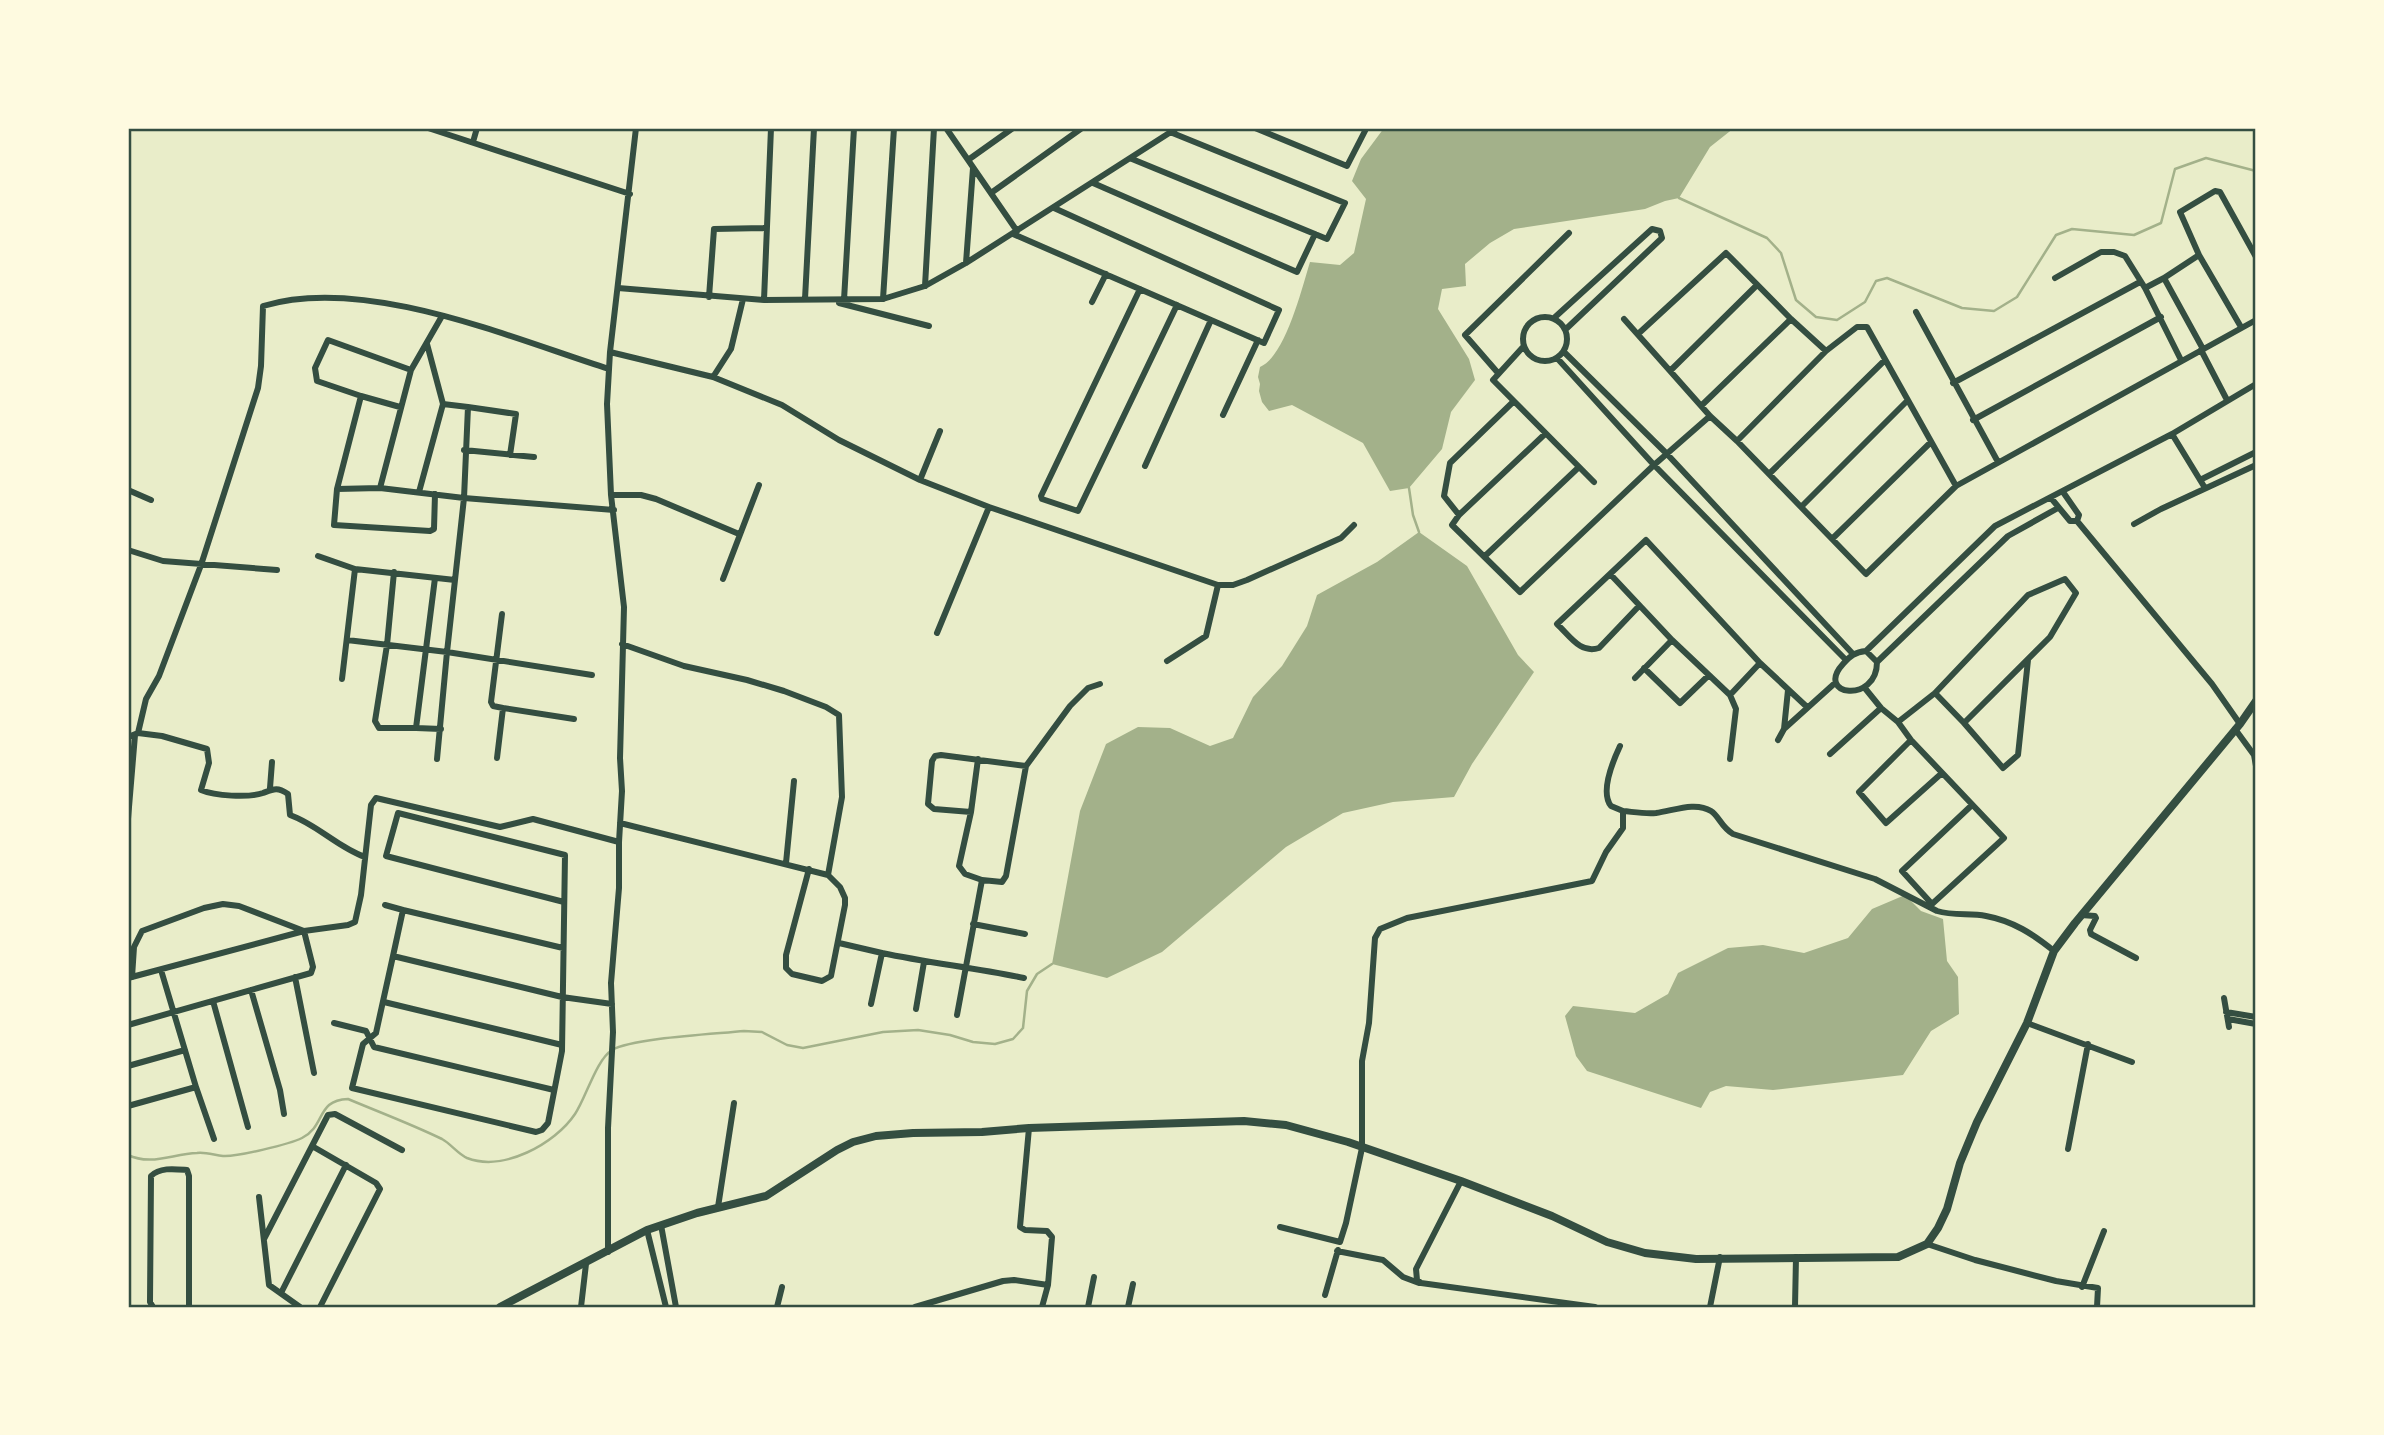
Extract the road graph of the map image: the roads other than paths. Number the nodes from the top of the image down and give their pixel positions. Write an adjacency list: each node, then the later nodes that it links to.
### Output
1 (428, 128): 15 (street)
2 (477, 128): 15 (street)
3 (636, 128): 21 (street)
4 (771, 128): 23 (street)
5 (814, 128): 40 (street)
6 (854, 128): 44 (street)
7 (894, 128): 42 (street)
8 (934, 128): 35 (street)
9 (946, 128): 17 (street)
10 (1013, 128): 17 (street)
11 (1082, 128): 20 (street)
12 (1255, 128): 13 (street)
13 (1366, 128)
14 (1173, 130): 16 (street); 26 (street)
15 (473, 142): 21 (street)
16 (1132, 159): 19 (street); 26 (street)
17 (968, 160): 18 (street)
18 (973, 167): 20 (street); 29 (street)
19 (1093, 183): 22 (street); 26 (street)
20 (991, 193): 24 (street)
21 (630, 194): 36 (street)
22 (1054, 208): 24 (street); 59 (street)
23 (766, 228): 38 (street); 43 (street)
24 (1015, 233): 29 (street); 30 (street)
25 (1569, 233): 72 (street)
26 (1315, 234)
27 (2199, 255): 28 (street); 32 (street); 56 (street)
28 (2256, 257)
29 (966, 264): 35 (street)
30 (1106, 274): 37 (street); 45 (street)
31 (2056, 278): 34 (street)
32 (2164, 278): 34 (street); 62 (street)
33 (1757, 285): 52 (street); 58 (street); 71 (street)
34 (2142, 285): 49 (street); 74 (street)
35 (925, 286): 42 (street)
36 (618, 288): 38 (street); 64 (street)
37 (1140, 289): 46 (street); 46 (street)
38 (709, 297): 39 (street)
39 (743, 299): 43 (street); 73 (street)
40 (805, 299): 41 (street); 43 (street)
41 (824, 299): 44 (street); 55 (street)
42 (883, 299): 44 (street)
43 (764, 300)
44 (844, 300)
45 (1092, 302)
46 (1177, 305): 53 (street)
47 (1916, 312): 74 (street)
48 (442, 316): 60 (street); 69 (street); 132 (street)
49 (2161, 317): 68 (street); 86 (street)
50 (1554, 318): 57 (street); 57 (street); 61 (street)
51 (1624, 319): 58 (street)
52 (1791, 319): 63 (street); 81 (street)
53 (1211, 320): 59 (street); 100 (street)
54 (2256, 320): 56 (street)
55 (929, 326)
56 (2241, 327): 62 (street)
57 (1566, 329): 65 (street)
58 (1638, 334): 71 (street)
59 (1258, 340): 84 (street)
60 (427, 344): 70 (street); 80 (street)
61 (1523, 347): 66 (street); 72 (street)
62 (2202, 349): 68 (street); 77 (street)
63 (1826, 351): 67 (street); 90 (street)
64 (610, 352): 69 (street); 73 (street)
65 (1564, 352): 66 (street); 94 (street)
66 (1557, 358): 98 (street)
67 (1885, 360): 78 (street); 102 (street)
68 (2181, 360): 97 (street)
69 (609, 369): 115 (street)
70 (411, 370): 76 (street); 82 (street)
71 (1671, 370): 81 (street)
72 (1498, 373): 79 (street)
73 (713, 377): 103 (street)
74 (1953, 383): 86 (street)
75 (2256, 384): 77 (street)
76 (361, 396): 82 (street); 110 (street)
77 (2227, 400): 89 (street)
78 (1908, 401): 91 (street); 120 (street)
79 (1513, 402): 88 (street); 123 (street)
80 (443, 404): 83 (street); 112 (street)
81 (1702, 405): 85 (street)
82 (400, 407): 108 (street)
83 (468, 407): 92 (street); 95 (street)
84 (1223, 415)
85 (1710, 415): 90 (street); 94 (street)
86 (1973, 420): 97 (street)
87 (940, 431): 103 (street)
88 (1545, 434): 101 (street); 123 (street)
89 (2172, 434): 104 (street); 113 (street)
90 (1737, 441): 102 (street)
91 (1930, 443): 107 (street); 128 (street)
92 (464, 450): 95 (street); 116 (street)
93 (2256, 452): 104 (street)
94 (1667, 454): 98 (street); 151 (street)
95 (510, 455): 96 (street)
96 (534, 457)
97 (1998, 462): 107 (street)
98 (1654, 465): 131 (street); 153 (street)
99 (2256, 465): 109 (street)
100 (1145, 466)
101 (1579, 467): 105 (street); 131 (street)
102 (1769, 474): 120 (street)
103 (920, 480): 119 (street)
104 (2200, 480): 109 (street)
105 (1594, 482)
106 (758, 485): 127 (street)
107 (1956, 486): 128 (street)
108 (380, 488): 110 (street); 112 (street)
109 (2205, 488): 125 (street)
110 (337, 489): 114 (street)
111 (128, 490): 118 (street)
112 (419, 492): 114 (street)
113 (2063, 492): 117 (street); 124 (street)
114 (435, 494): 116 (street)
115 (611, 495): 122 (street); 127 (street)
116 (464, 498): 122 (street); 139 (street)
117 (2052, 498): 121 (street); 149 (street)
118 (151, 500)
119 (989, 507): 140 (street); 143 (street)
120 (1801, 507): 128 (street)
121 (2058, 508): 124 (street); 156 (street)
122 (614, 510): 146 (street)
123 (1459, 515): 131 (street)
124 (2077, 521): 176 (street)
125 (2134, 524)
126 (1354, 525): 140 (street)
127 (739, 534): 138 (street)
128 (1832, 539)
129 (128, 550): 132 (street)
130 (318, 555): 133 (street)
131 (1485, 556)
132 (201, 565): 134 (street); 180 (street)
133 (355, 569): 135 (street); 144 (street)
134 (277, 570)
135 (394, 572): 137 (street); 147 (street)
136 (1611, 575): 141 (street); 141 (street); 157 (street)
137 (435, 578): 139 (street); 148 (street)
138 (723, 579)
139 (455, 580): 150 (street)
140 (1218, 585): 155 (street)
141 (1639, 606): 145 (street)
142 (502, 614): 152 (street)
143 (937, 633)
144 (347, 640): 147 (street); 162 (street)
145 (1672, 640): 158 (street); 160 (street)
146 (622, 644): 199 (street); 204 (street)
147 (387, 645): 148 (street); 177 (street)
148 (427, 649): 150 (street); 177 (street)
149 (1866, 651): 151 (street); 156 (street)
150 (447, 652): 152 (street); 178 (street)
151 (1853, 654): 153 (street)
152 (495, 659): 159 (street); 171 (street)
153 (1846, 660): 163 (street)
154 (2028, 660): 167 (street); 175 (street); 175 (street)
155 (1167, 661)
156 (1877, 662): 165 (street)
157 (1760, 663): 166 (street); 168 (street)
158 (1644, 668): 160 (street); 161 (street)
159 (592, 675)
160 (1709, 675): 168 (street)
161 (1635, 678)
162 (342, 679)
163 (1835, 683): 165 (street); 170 (street)
164 (1100, 684): 190 (street)
165 (1864, 687): 172 (street)
166 (1788, 690): 170 (street); 179 (street)
167 (1935, 693): 174 (street); 175 (street)
168 (1730, 695): 188 (street)
169 (2256, 701): 176 (street)
170 (1807, 707): 179 (street)
171 (503, 708): 173 (street); 185 (street)
172 (1881, 708): 174 (street); 184 (street)
173 (574, 719)
174 (1898, 722): 182 (street)
175 (1964, 723)
176 (2238, 727): 191 (street); 209 (street)
177 (416, 728): 178 (street)
178 (441, 729): 186 (street)
179 (1784, 729): 181 (street)
180 (134, 735): 194 (street); 198 (street)
181 (1778, 740)
182 (1911, 740): 192 (street); 192 (street)
183 (1620, 746): 196 (street)
184 (1830, 754)
185 (496, 758)
186 (437, 759)
187 (978, 759): 190 (street); 197 (street); 197 (street)
188 (1730, 759)
189 (272, 762): 194 (street)
190 (1026, 766): 205 (street)
191 (2256, 766)
192 (1942, 772): 195 (street)
193 (794, 781): 202 (street)
194 (270, 788): 201 (street)
195 (1972, 804): 195 (street)
196 (1623, 811): 215 (street); 257 (street)
197 (971, 812): 205 (street)
198 (128, 819)
199 (620, 823): 200 (street); 202 (street)
200 (619, 842): 201 (street); 230 (street)
201 (365, 857): 211 (street)
202 (786, 863): 203 (street)
203 (809, 869): 204 (street); 213 (street)
204 (828, 874): 213 (street)
205 (982, 880): 210 (street)
206 (564, 902): 206 (street); 214 (street)
207 (385, 905): 208 (street)
208 (403, 909): 214 (street); 217 (street)
209 (2081, 915): 215 (street); 218 (street)
210 (973, 924): 212 (street); 220 (street)
211 (304, 932): 221 (street); 222 (street); 223 (street)
212 (1024, 934)
213 (839, 943): 216 (street)
214 (563, 948): 226 (street)
215 (2054, 951): 238 (street)
216 (882, 953): 219 (street); 231 (street)
217 (393, 956): 226 (street); 229 (street)
218 (2136, 958)
219 (924, 962): 220 (street); 232 (street)
220 (965, 966): 224 (street); 234 (street)
221 (161, 970): 222 (street); 233 (street)
222 (130, 977)
223 (295, 977): 225 (street); 247 (street)
224 (1024, 978)
225 (251, 990): 228 (street); 252 (street)
226 (562, 997): 230 (street); 243 (street)
227 (2224, 998): 236 (street)
228 (213, 1001): 233 (street); 253 (street)
229 (384, 1002): 241 (street); 243 (street)
230 (612, 1004): 272 (street)
231 (872, 1004)
232 (916, 1009)
233 (173, 1013): 240 (street); 244 (street)
234 (957, 1015)
235 (2256, 1017): 236 (street)
236 (2228, 1020): 239 (street)
237 (334, 1023): 241 (street)
238 (2027, 1023): 242 (street); 270 (street)
239 (2256, 1024)
240 (128, 1025)
241 (370, 1039): 249 (street); 249 (street)
242 (2088, 1044): 245 (street); 258 (street)
243 (562, 1045): 249 (street)
244 (185, 1050): 246 (street); 248 (street)
245 (2132, 1062)
246 (128, 1066)
247 (314, 1073)
248 (196, 1087): 251 (street); 255 (street)
249 (555, 1090)
250 (734, 1103): 263 (street)
251 (128, 1106)
252 (284, 1114)
253 (248, 1127)
254 (1029, 1128): 257 (street); 263 (street); 279 (street)
255 (214, 1139)
256 (312, 1146): 259 (street); 260 (street); 268 (street)
257 (1362, 1148): 261 (street); 269 (street)
258 (2068, 1149)
259 (402, 1150)
260 (346, 1165): 282 (street); 288 (street)
261 (1461, 1181): 273 (street); 277 (street)
262 (259, 1197): 268 (street)
263 (718, 1207): 264 (street)
264 (661, 1225): 266 (street); 292 (street)
265 (1280, 1227): 269 (street)
266 (648, 1230): 272 (street); 291 (street)
267 (2104, 1231): 281 (street)
268 (264, 1239): 282 (street)
269 (1340, 1242): 271 (street)
270 (1927, 1244): 274 (street); 281 (street)
271 (1337, 1251): 277 (street); 283 (street)
272 (608, 1252): 275 (street)
273 (1720, 1257): 274 (street); 300 (street)
274 (1796, 1258): 301 (street)
275 (586, 1264): 289 (street); 290 (street)
276 (1094, 1277): 297 (street)
277 (1421, 1283): 299 (street)
278 (1133, 1284): 298 (street)
279 (1048, 1285): 284 (street); 296 (street)
280 (782, 1287): 293 (street)
281 (2082, 1287): 302 (street)
282 (281, 1293): 287 (street)
283 (1325, 1295)
284 (938, 1300): 294 (street); 295 (street)
285 (153, 1307): 286 (street)
286 (189, 1307)
287 (300, 1307)
288 (320, 1307)
289 (500, 1307)
290 (581, 1307)
291 (666, 1307)
292 (676, 1307)
293 (777, 1307)
294 (915, 1307)
295 (934, 1307)
296 (1042, 1307)
297 (1088, 1307)
298 (1128, 1307)
299 (1595, 1307)
300 (1710, 1307)
301 (1796, 1307)
302 (2097, 1307)

